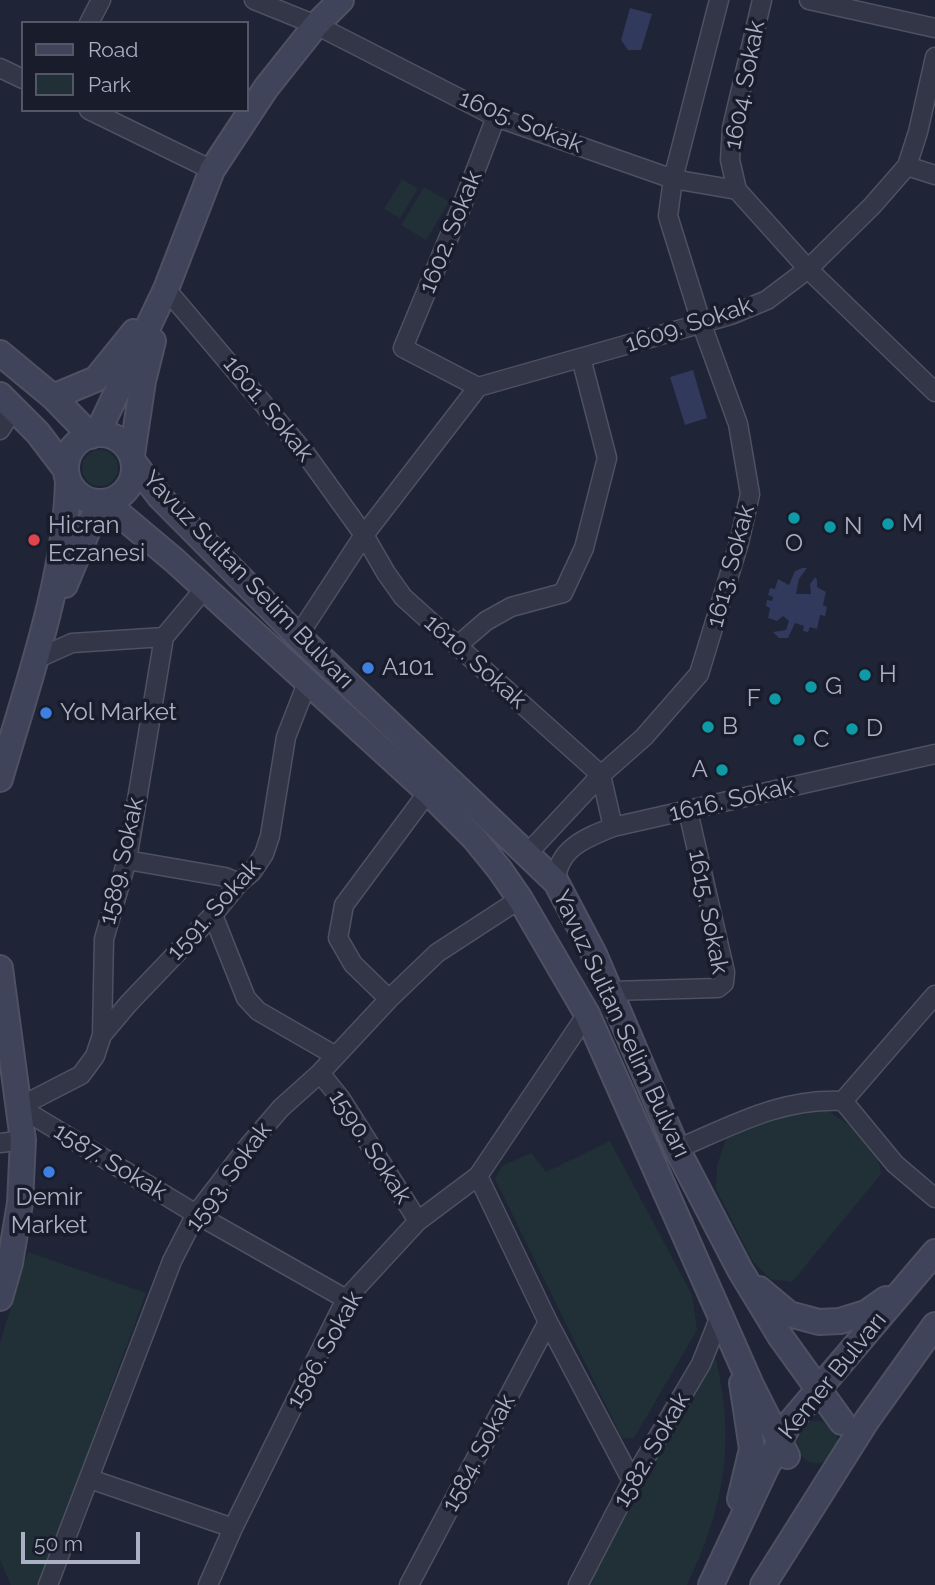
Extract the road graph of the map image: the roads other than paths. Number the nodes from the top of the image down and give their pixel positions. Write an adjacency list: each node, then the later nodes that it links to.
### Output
1 (100, 0): 7 (street)
2 (341, 0): 8 (main road)
3 (719, 0): 18 (street, 1613. Sokak)
4 (762, 0): 19 (street, 1604. Sokak)
5 (809, 0): 9 (street)
6 (263, 2): 8 (street, 1605. Sokak)
7 (90, 21)
8 (316, 25): 14 (street, 1605. Sokak); 16 (main road)
9 (935, 28)
10 (935, 57): 15 (street, 1609. Sokak)
11 (0, 68): 12 (street)
12 (21, 78)
13 (93, 112): 16 (street)
14 (496, 117): 18 (street, 1605. Sokak); 25 (street, 1602. Sokak)
15 (907, 166): 17 (street); 20 (street, 1609. Sokak)
16 (212, 170): 21 (main road)
17 (935, 175)
18 (673, 179): 19 (street, 1605. Sokak); 22 (street, 1613. Sokak)
19 (737, 190): 20 (street)
20 (808, 269): 22 (street, 1609. Sokak); 26 (street)
21 (166, 289): 27 (main road); 30 (main road); 31 (main road); 34 (street, 1601. Sokak)
22 (702, 325): 24 (street, 1609. Sokak); 42 (street, 1613. Sokak)
23 (0, 353): 27 (main road)
24 (581, 358): 25 (street, 1609. Sokak); 38 (street)
25 (478, 387): 34 (street)
26 (935, 392)
27 (53, 397): 30 (main road)
28 (7, 401): 29 (street); 32 (main road)
29 (0, 430)
30 (94, 435): 31 (main road); 32 (main road)
31 (134, 459): 33 (main road); 36 (main road, Yavuz Sultan Selim Bulvarı)
32 (67, 475): 33 (main road); 39 (main road)
33 (102, 503): 35 (main road, Yavuz Sultan Selim Bulvarı); 39 (main road)
34 (364, 535): 36 (street); 38 (street, 1610. Sokak)
35 (205, 589): 37 (street); 40 (main road, Yavuz Sultan Selim Bulvarı)
36 (298, 636): 47 (main road, Yavuz Sultan Selim Bulvarı)
37 (164, 638): 39 (street); 48 (street, 1589. Sokak)
38 (457, 646): 42 (street, 1610. Sokak)
39 (34, 660): 43 (main road)
40 (307, 683): 44 (main road, Yavuz Sultan Selim Bulvarı); 49 (street, 1591. Sokak)
41 (935, 754): 45 (street, 1616. Sokak)
42 (601, 775): 46 (street); 47 (street, 1613. Sokak)
43 (0, 779)
44 (428, 792): 51 (main road, Yavuz Sultan Selim Bulvarı); 56 (street)
45 (688, 811): 46 (street, 1616. Sokak); 54 (street, 1615. Sokak)
46 (612, 827): 50 (street, 1616. Sokak)
47 (528, 853): 50 (main road, Yavuz Sultan Selim Bulvarı)
48 (127, 860): 49 (street); 58 (street, 1589. Sokak)
49 (240, 883): 52 (street, 1591. Sokak)
50 (556, 883): 54 (main road, Yavuz Sultan Selim Bulvarı)
51 (520, 899): 56 (street, 1593. Sokak); 57 (main road, Yavuz Sultan Selim Bulvarı)
52 (213, 915): 58 (street, 1591. Sokak); 59 (street, 1590. Sokak)
53 (1, 982): 62 (main road)
54 (610, 991): 64 (main road, Yavuz Sultan Selim Bulvarı)
55 (935, 995): 61 (street)
56 (388, 999): 59 (street, 1593. Sokak)
57 (587, 1014): 65 (street, 1586. Sokak); 74 (main road, Yavuz Sultan Selim Bulvarı)
58 (102, 1035): 62 (street, 1589. Sokak)
59 (336, 1056): 60 (street, 1593. Sokak)
60 (320, 1073): 67 (street, 1593. Sokak); 68 (street, 1590. Sokak)
61 (843, 1101): 64 (street); 66 (street)
62 (19, 1107): 63 (main road); 67 (street, 1587. Sokak)
63 (12, 1142): 72 (main road)
64 (677, 1149): 70 (main road, Yavuz Sultan Selim Bulvarı)
65 (478, 1176): 68 (street, 1586. Sokak); 75 (street)
66 (935, 1198)
67 (196, 1214): 73 (street, 1587. Sokak); 82 (street, 1593. Sokak)
68 (418, 1221): 73 (street, 1586. Sokak)
69 (935, 1252): 71 (main road, Kemer Bulvarı)
70 (740, 1270): 71 (main road); 78 (main road, Yavuz Sultan Selim Bulvarı)
71 (912, 1280): 78 (main road, Kemer Bulvarı)
72 (0, 1298)
73 (346, 1299): 84 (street, 1586. Sokak)
74 (721, 1314): 77 (main road, Yavuz Sultan Selim Bulvarı); 83 (street, 1582. Sokak)
75 (548, 1322): 83 (street); 88 (street, 1584. Sokak)
76 (935, 1325): 81 (main road, Kemer Bulvarı)
77 (737, 1351): 80 (main road, Yavuz Sultan Selim Bulvarı); 85 (main road)
78 (818, 1389): 79 (main road, Yavuz Sultan Selim Bulvarı); 80 (main road, Kemer Bulvarı)
79 (842, 1422): 80 (main road); 81 (main road)
80 (785, 1441): 81 (main road); 85 (main road, Kemer Bulvarı)
81 (842, 1461): 91 (main road, Kemer Bulvarı)
82 (90, 1479): 84 (street); 86 (street, 1593. Sokak)
83 (632, 1481): 89 (street, 1582. Sokak)
84 (233, 1528): 87 (street, 1586. Sokak)
85 (731, 1543): 90 (main road, Kemer Bulvarı)
86 (48, 1585)
87 (208, 1585)
88 (409, 1585)
89 (578, 1585)
90 (711, 1585)
91 (763, 1585)

